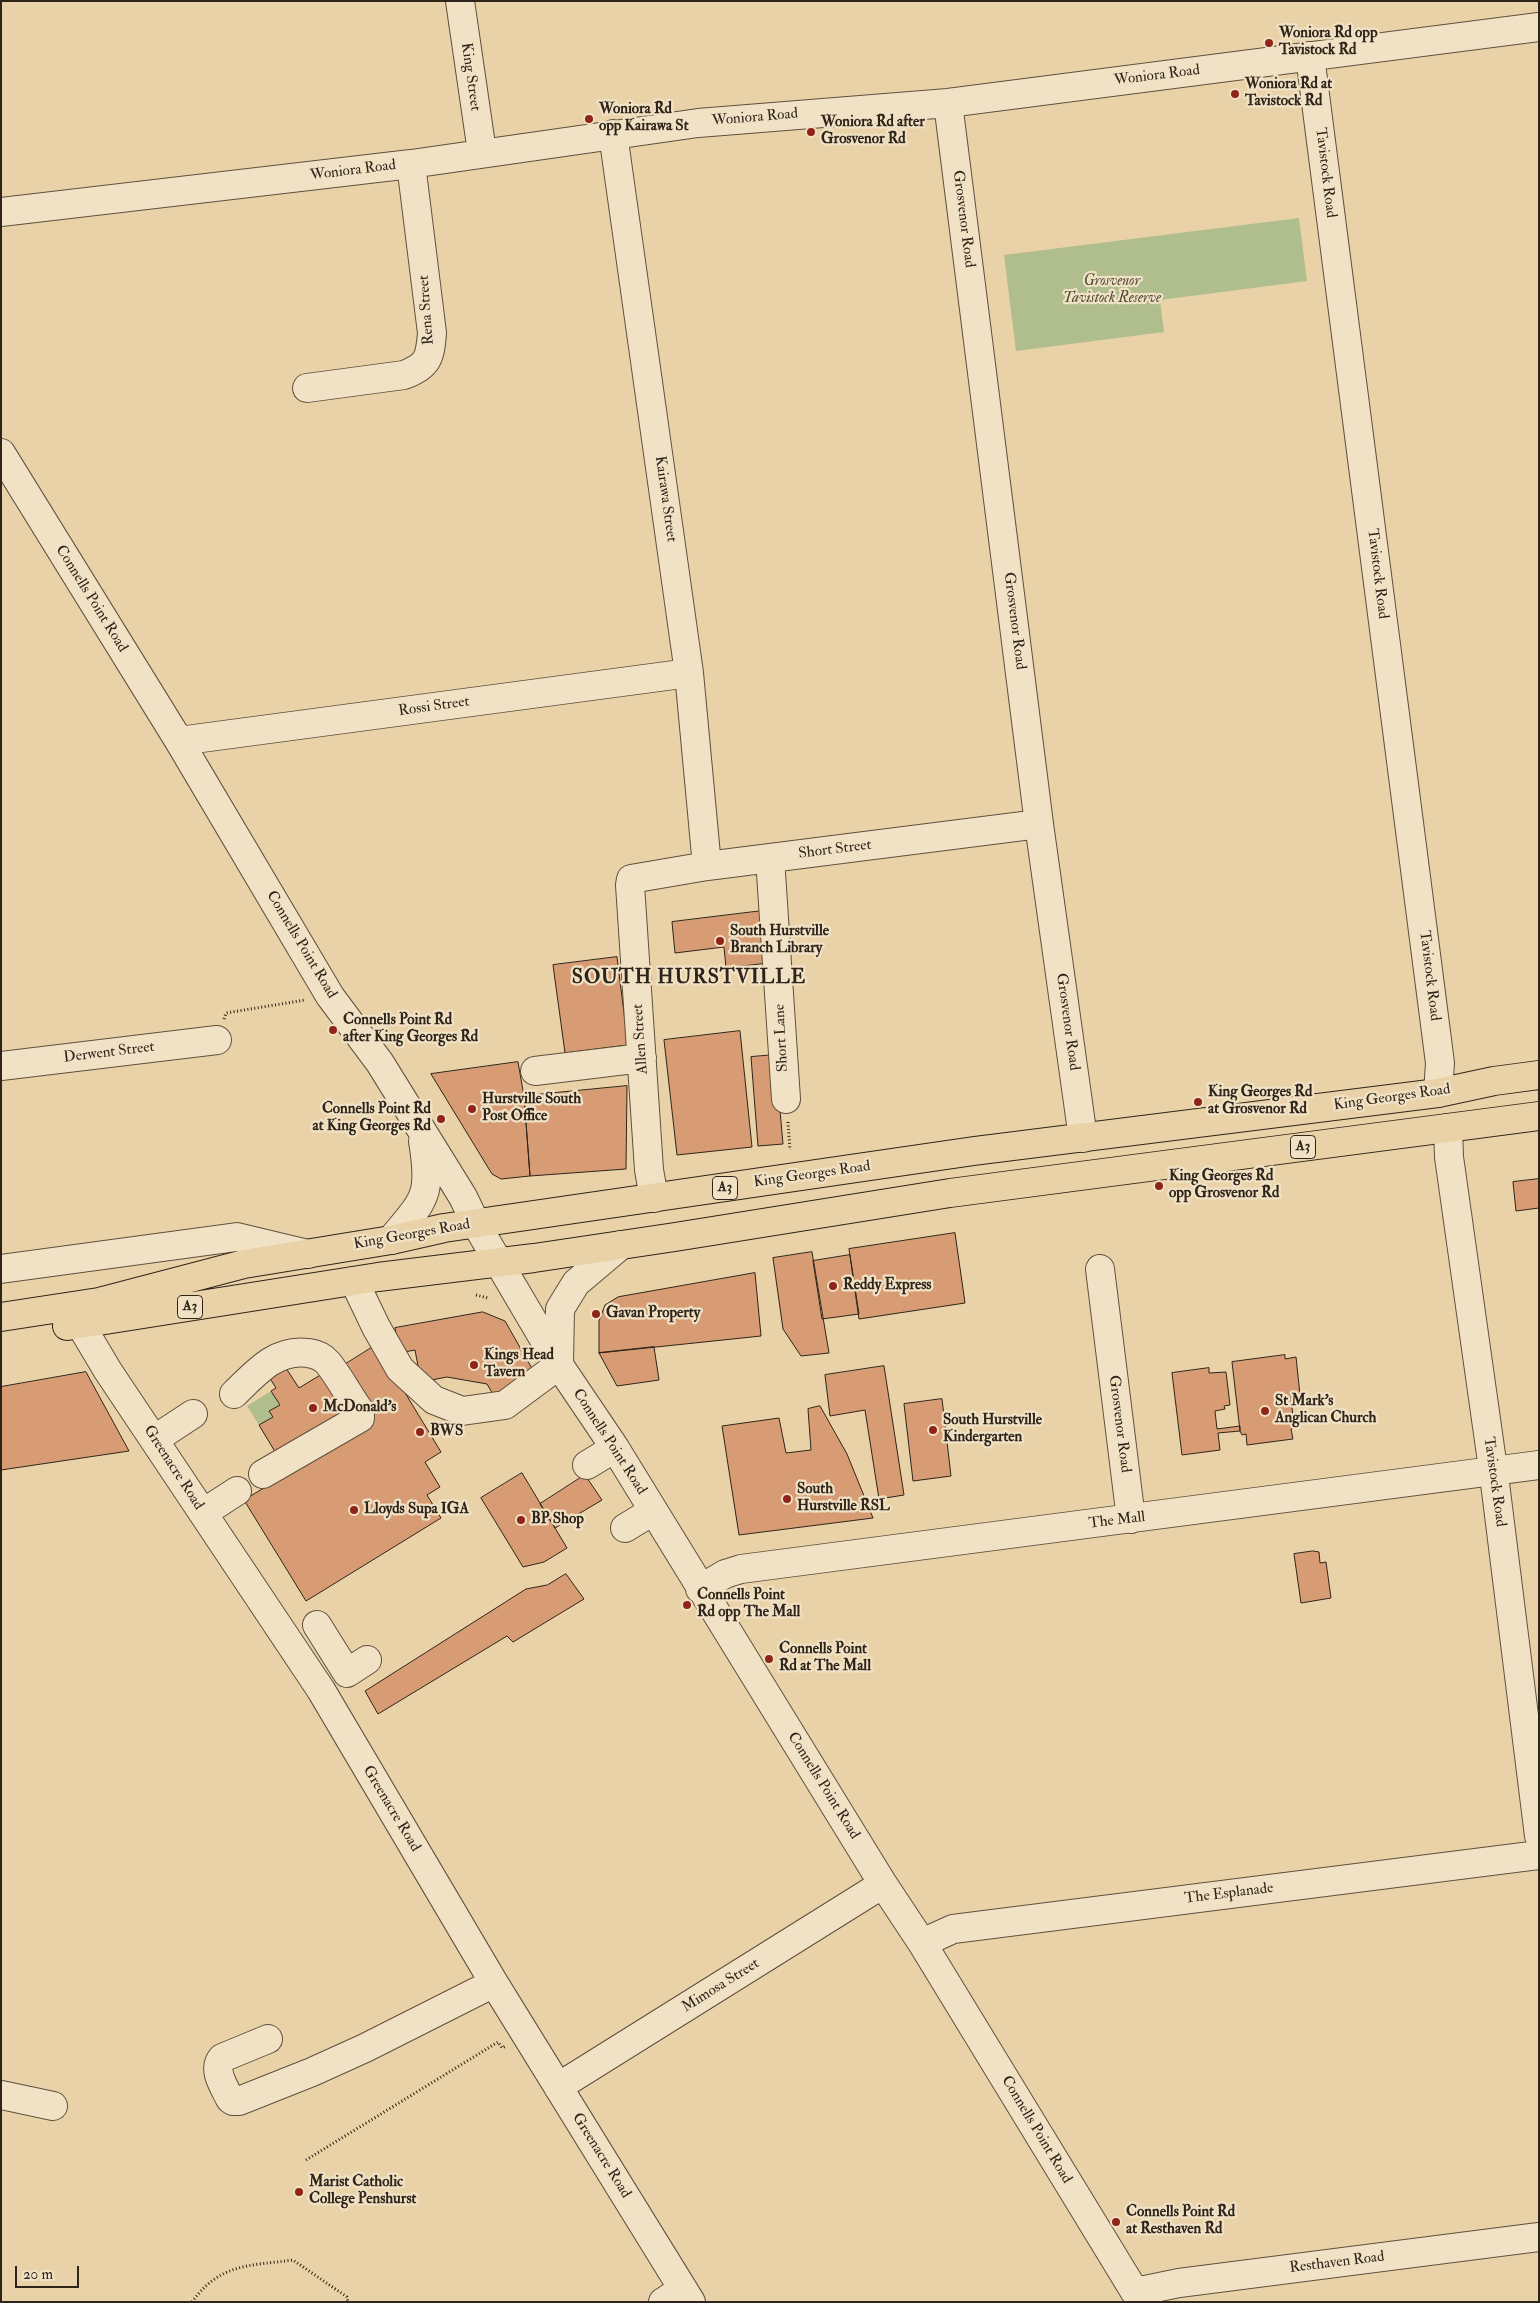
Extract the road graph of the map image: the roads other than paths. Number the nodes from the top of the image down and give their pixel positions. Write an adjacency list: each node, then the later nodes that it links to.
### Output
1 (460, 1): 6 (street, King Street)
2 (1539, 27): 3 (street, Woniora Road)
3 (1310, 56): 4 (street, Woniora Road); 22 (street, Tavistock Road)
4 (948, 103): 5 (street, Woniora Road); 13 (street, Grosvenor Road)
5 (613, 134): 6 (street, Woniora Road); 11 (street, Kairawa Street)
6 (482, 152): 7 (street, Woniora Road)
7 (411, 164): 8 (street, Woniora Road); 9 (street, Rena Street)
8 (1, 212)
9 (307, 388)
10 (1, 453): 12 (street, Connells Point Road)
11 (689, 674): 12 (street, Rossi Street); 15 (street, Kairawa Street)
12 (179, 741): 26 (street, Connells Point Road)
13 (1039, 824): 14 (street, Short Street); 27 (street, Grosvenor Road)
14 (770, 858): 15 (street, Short Street); 23 (street, Short Lane)
15 (707, 866): 16 (street, Short Street)
16 (631, 879): 18 (street, Allen Street)
17 (217, 1040): 19 (street, Derwent Street)
18 (642, 1058): 20 (street); 28 (street, Allen Street)
19 (1, 1066)
20 (535, 1071)
21 (1539, 1075): 22 (highway, King Georges Road / A3)
22 (1438, 1093): 27 (highway, King Georges Road / A3)
23 (786, 1099)
24 (1539, 1116): 25 (highway, A3)
25 (1448, 1128): 31 (highway, A3); 47 (street, Tavistock Road)
26 (422, 1135): 29 (street, Connells Point Road); 30 (street)
27 (1083, 1138): 28 (highway, King Georges Road / A3)
28 (654, 1198): 29 (highway, King Georges Road / A3)
29 (476, 1224): 30 (highway, King Georges Road / A3); 33 (street, Connells Point Road)
30 (391, 1240): 32 (highway, King Georges Road / A3)
31 (621, 1245): 33 (highway, A3); 41 (street)
32 (308, 1254): 34 (street); 37 (highway, King Georges Road / A3)
33 (498, 1261): 36 (highway, A3); 41 (street, Connells Point Road)
34 (1, 1269)
35 (1100, 1269): 52 (street, Grosvenor Road)
36 (354, 1281): 38 (highway, A3); 41 (street)
37 (1, 1317)
38 (80, 1324): 39 (highway, A3); 43 (street, Greenacre Road)
39 (1, 1334)
40 (314, 1354): 48 (street)
41 (559, 1365): 44 (street, Connells Point Road)
42 (193, 1414): 43 (street)
43 (155, 1439): 51 (street, Greenacre Road)
44 (615, 1448): 45 (street); 50 (street, Connells Point Road)
45 (587, 1465)
46 (1539, 1465): 47 (street, The Mall)
47 (1493, 1471): 52 (street, The Mall); 57 (street, Tavistock Road)
48 (263, 1474)
49 (237, 1491): 51 (street)
50 (653, 1511): 53 (street); 54 (street, Connells Point Road)
51 (203, 1513): 55 (street, Greenacre Road)
52 (1131, 1519): 54 (street, The Mall)
53 (625, 1528)
54 (700, 1589): 59 (street, Connells Point Road)
55 (290, 1643): 56 (street, Greenacre Road); 56 (street)
56 (321, 1690): 61 (street, Greenacre Road)
57 (1539, 1836)
58 (1539, 1855): 60 (street, The Esplanade)
59 (883, 1884): 60 (street, Connells Point Road); 63 (street, Mimosa Street)
60 (922, 1943): 67 (street, Connells Point Road)
61 (494, 1983): 62 (street); 63 (street, Greenacre Road)
62 (268, 2040)
63 (558, 2087): 68 (street, Greenacre Road)
64 (1, 2095): 65 (street)
65 (53, 2106)
66 (1539, 2237): 67 (street, Resthaven Road)
67 (1138, 2297)
68 (679, 2298)

